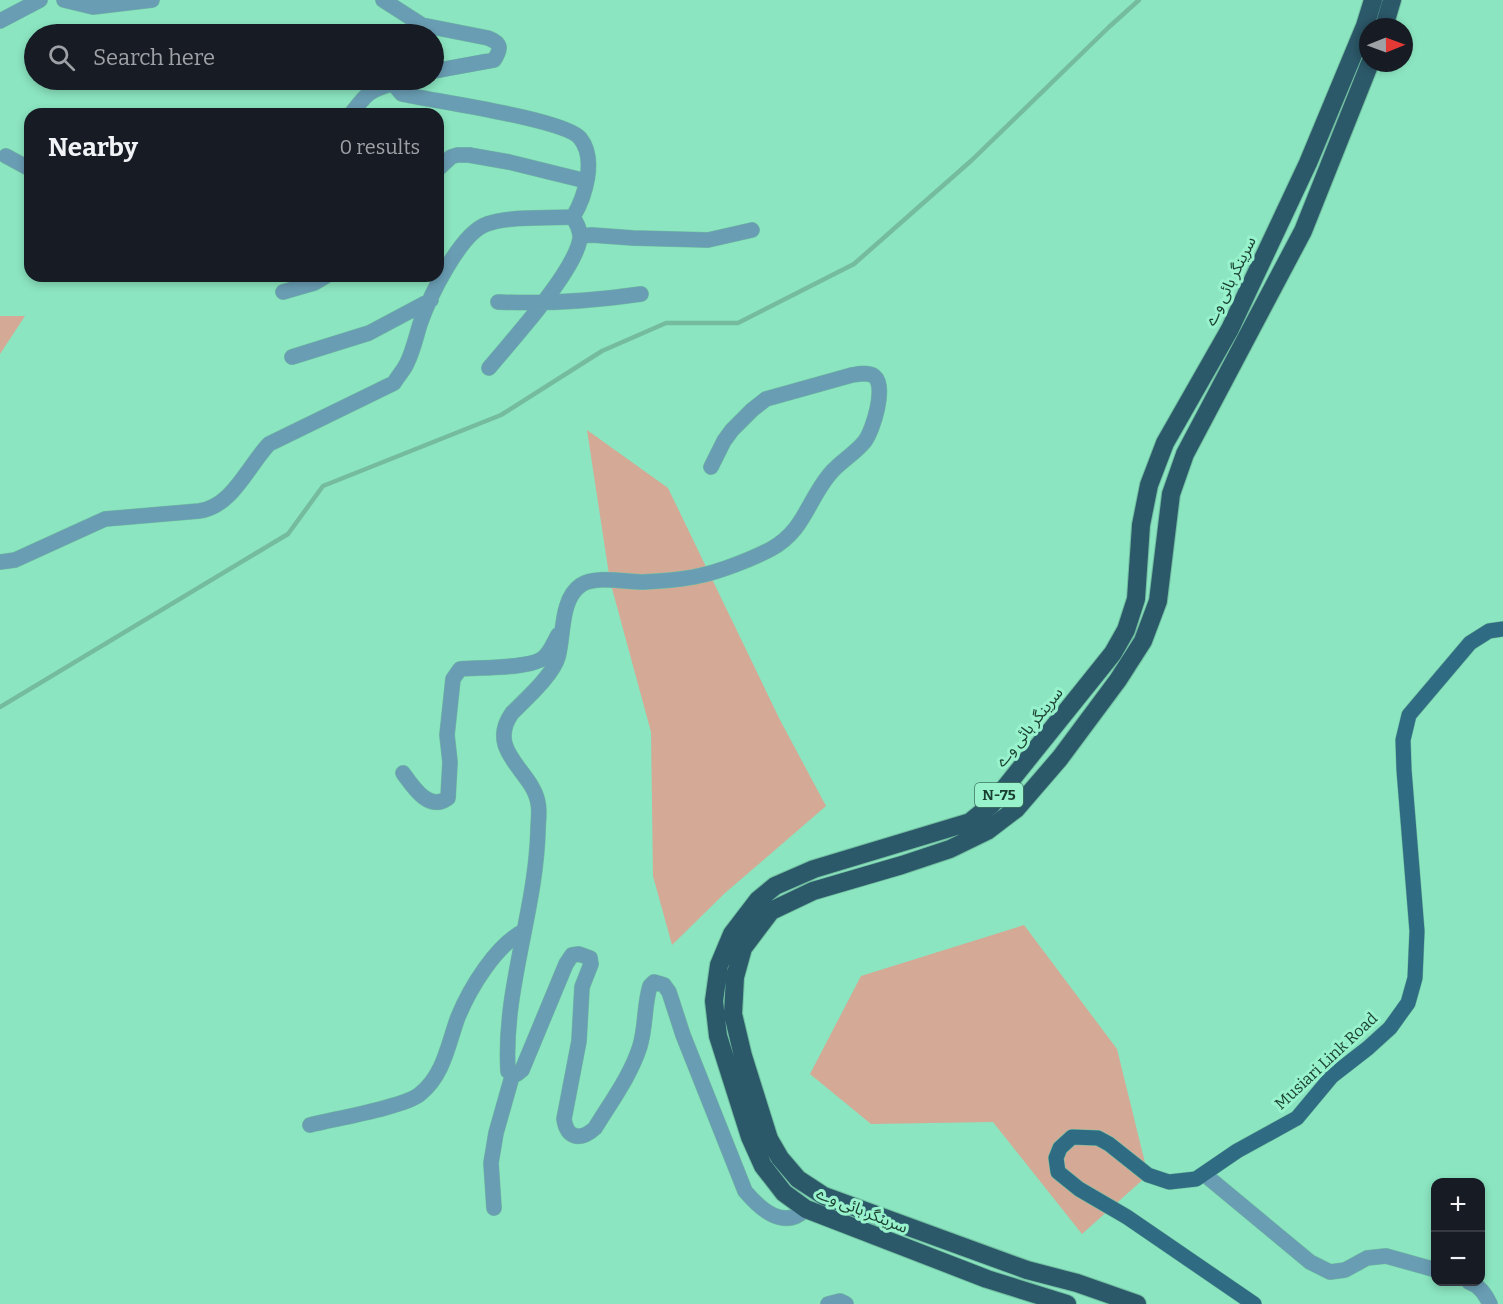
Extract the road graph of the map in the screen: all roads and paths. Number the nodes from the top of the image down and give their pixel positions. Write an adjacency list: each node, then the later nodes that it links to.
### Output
1 (40, 0): 8 (street)
2 (64, 0): 3 (street)
3 (152, 0)
4 (383, 0): 9 (street)
5 (1373, 0): 43 (highway, سرینگر ہائی وے / N-75)
6 (1392, 0): 7 (highway)
7 (1387, 18)
8 (0, 21)
9 (422, 24)
10 (444, 29): 11 (street)
11 (444, 69)
12 (1366, 72): 49 (highway, سرینگر ہائی وے / N-75)
13 (373, 90): 15 (street)
14 (399, 90): 19 (street)
15 (356, 108)
16 (6, 156): 18 (street)
17 (444, 164): 19 (street)
18 (24, 166)
19 (586, 181): 20 (street)
20 (573, 217): 22 (street); 23 (street)
21 (752, 230): 22 (street)
22 (580, 236): 30 (street)
23 (444, 276)
24 (316, 282): 26 (street)
25 (441, 282): 28 (street)
26 (284, 292)
27 (641, 294): 30 (street)
28 (431, 300): 31 (street); 34 (street)
29 (498, 302): 30 (street)
30 (541, 304): 32 (street)
31 (292, 357)
32 (489, 368)
33 (711, 466): 35 (street)
34 (0, 562)
35 (562, 627): 37 (street); 38 (street)
36 (1503, 629): 41 (main road, Musiari Link Road)
37 (403, 773)
38 (524, 932): 39 (street); 40 (street)
39 (513, 1073): 42 (street); 43 (street)
40 (310, 1125)
41 (1204, 1174): 44 (street); 50 (main road, Musiari Link Road)
42 (494, 1208)
43 (806, 1209): 48 (highway, سرینگر ہائی وے / N-75)
44 (1431, 1269)
45 (1477, 1286): 51 (street)
46 (828, 1304): 47 (street)
47 (846, 1304)
48 (1067, 1304)
49 (1137, 1304)
50 (1254, 1304)
51 (1490, 1304)

